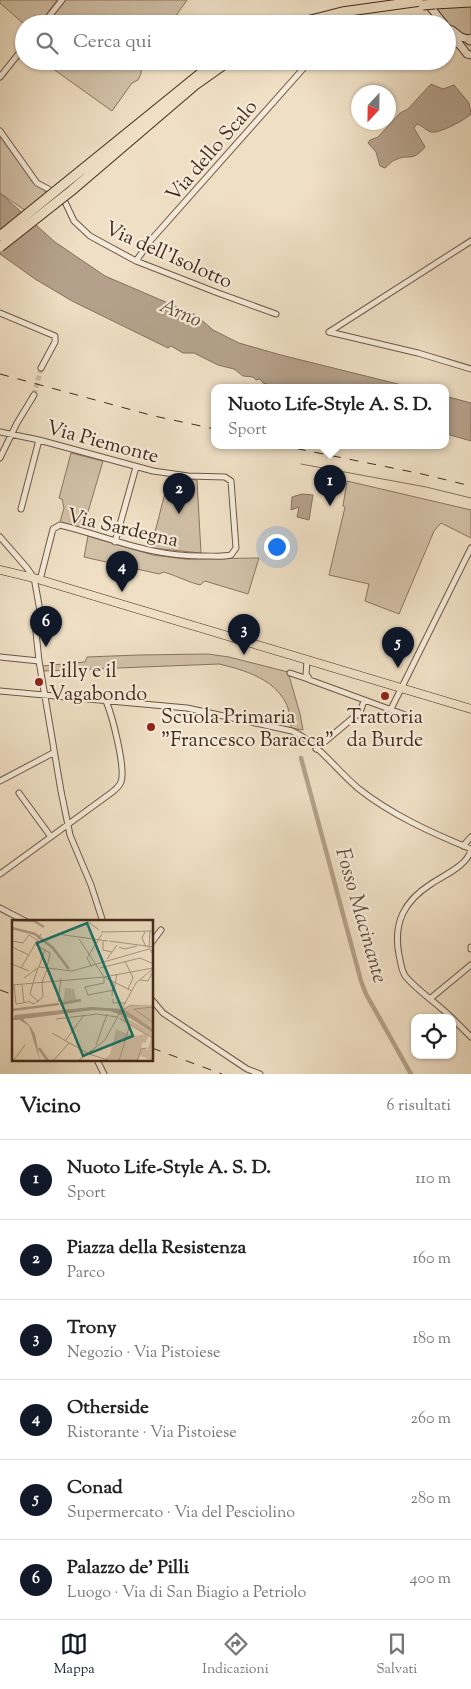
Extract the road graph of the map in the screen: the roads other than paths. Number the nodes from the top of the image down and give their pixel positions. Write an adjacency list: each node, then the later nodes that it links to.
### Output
1 (62, 0): 5 (street)
2 (459, 0): 3 (highway)
3 (426, 2): 4 (highway); 6 (highway); 7 (highway); 8 (street)
4 (471, 2)
5 (50, 15)
6 (330, 15)
7 (353, 15)
8 (437, 15)
9 (456, 34): 10 (street)
10 (470, 39): 13 (street)
11 (456, 40): 13 (street)
12 (456, 43): 13 (street)
13 (460, 46): 14 (street)
14 (470, 56)
15 (15, 58): 19 (street)
16 (205, 70): 23 (highway, bridge)
17 (216, 70): 25 (highway, bridge)
18 (302, 70): 26 (street, Via dello Scalo)
19 (0, 77)
20 (0, 131): 21 (street)
21 (54, 192)
22 (65, 202): 26 (street, Via dell'Isolotto)
23 (0, 236)
24 (471, 241): 30 (street)
25 (0, 247)
26 (136, 261): 28 (street, Via dell'Isolotto)
27 (0, 313): 29 (street)
28 (276, 314)
29 (41, 368)
30 (471, 368)
31 (34, 395): 33 (street)
32 (0, 432): 33 (street, Via Piemonte)
33 (12, 433): 34 (street, Via Piemonte); 35 (street)
34 (40, 440): 36 (street, Via Piemonte); 37 (street)
35 (0, 458)
36 (136, 467): 39 (street); 40 (street, Via Piemonte)
37 (21, 509)
38 (0, 537): 44 (street)
39 (115, 542): 40 (street, Via Sardegna); 44 (street, Via Sardegna)
40 (236, 548)
41 (471, 548): 42 (street)
42 (469, 556): 50 (street)
43 (0, 570): 44 (main road)
44 (37, 579): 46 (street); 47 (main road)
45 (0, 658): 46 (street)
46 (39, 661): 52 (street)
47 (307, 661): 49 (street); 50 (main road)
48 (290, 673): 49 (street)
49 (308, 679): 54 (street)
50 (404, 690): 55 (street); 56 (main road)
51 (0, 691): 52 (street)
52 (43, 695): 53 (street); 59 (street)
53 (106, 701): 58 (street); 62 (street)
54 (364, 701): 55 (street); 58 (street)
55 (391, 709): 57 (street)
56 (471, 711)
57 (419, 720)
58 (316, 749): 65 (street)
59 (53, 753): 60 (street); 62 (street)
60 (0, 781)
61 (19, 793): 63 (street)
62 (68, 825): 63 (street); 70 (street)
63 (50, 837): 67 (street)
64 (471, 837): 65 (street)
65 (463, 846): 66 (street)
66 (471, 849): 74 (street)
67 (0, 874)
68 (0, 908): 69 (street)
69 (24, 920)
70 (102, 920)
71 (161, 930): 72 (street)
72 (154, 939)
73 (471, 965): 74 (street)
74 (430, 998): 76 (street)
75 (154, 1002): 81 (street)
76 (448, 1014)
77 (456, 1022): 78 (street)
78 (471, 1037)
79 (98, 1062): 80 (street)
80 (104, 1074)
81 (260, 1074)

